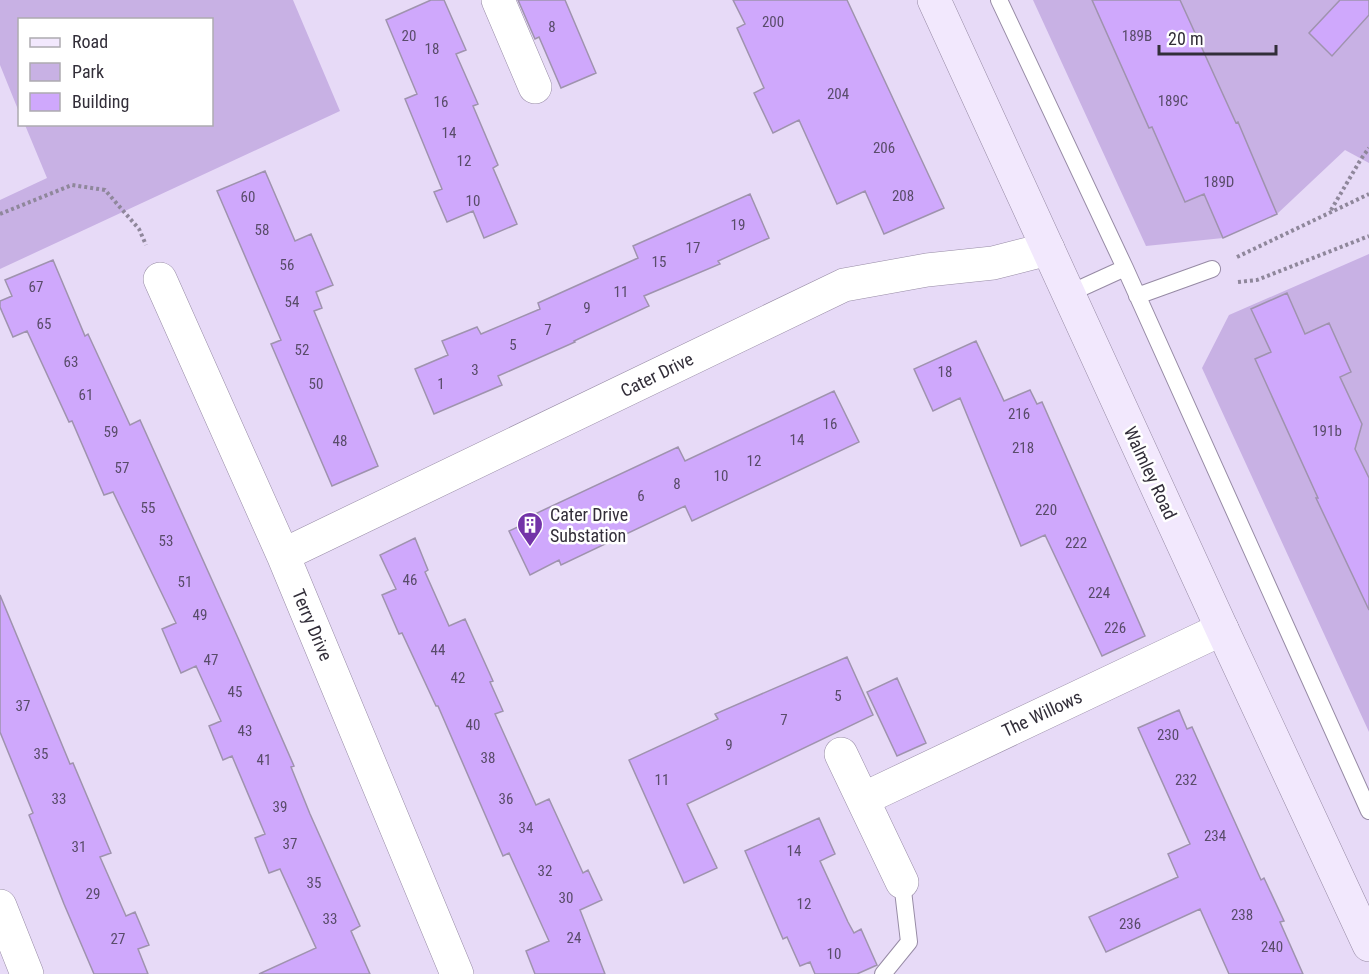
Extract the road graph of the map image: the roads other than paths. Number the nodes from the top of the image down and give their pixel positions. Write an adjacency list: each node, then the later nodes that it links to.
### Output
1 (498, 0): 4 (street)
2 (934, 0): 5 (main road, Walmley Road)
3 (999, 0): 6 (lane)
4 (535, 87)
5 (1048, 249): 9 (main road, Walmley Road); 11 (street, Cater Drive)
6 (1125, 268): 9 (lane); 10 (lane)
7 (1212, 269): 10 (lane)
8 (160, 279): 11 (street, Terry Drive)
9 (1068, 294): 12 (main road, Walmley Road)
10 (1137, 296): 15 (lane)
11 (283, 555): 20 (street, Terry Drive)
12 (1222, 629): 14 (street, The Willows); 18 (main road, Walmley Road)
13 (841, 754): 14 (street)
14 (863, 799): 16 (street)
15 (1369, 811)
16 (902, 882): 21 (lane)
17 (0, 906): 19 (street)
18 (1369, 945)
19 (27, 974)
20 (458, 974)
21 (883, 974)

